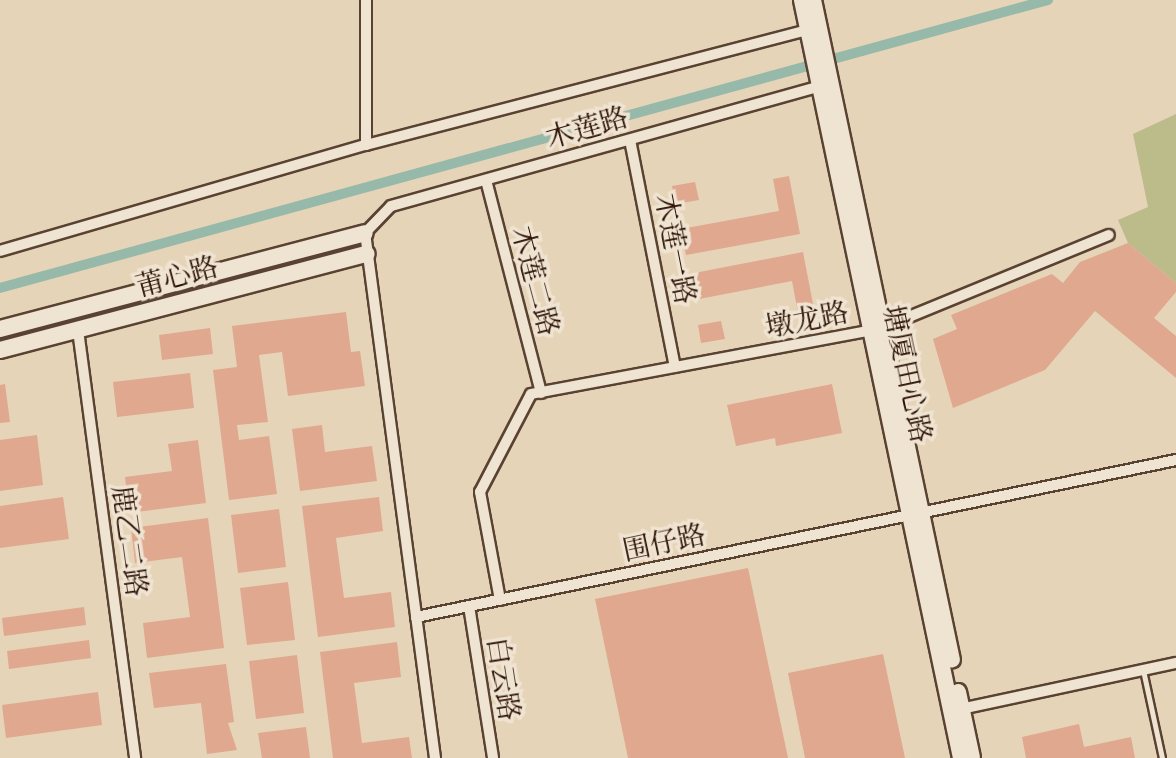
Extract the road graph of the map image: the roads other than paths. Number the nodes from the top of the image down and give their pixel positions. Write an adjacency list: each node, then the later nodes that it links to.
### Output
1 (366, 0): 7 (street)
2 (802, 0): 4 (main road, 塘厦田心路)
3 (813, 0): 4 (main road, 塘厦田心路)
4 (815, 35): 5 (main road, 塘厦田心路); 7 (street)
5 (825, 85): 6 (street, 木莲路); 15 (main road, 塘厦田心路)
6 (630, 140): 8 (street, 木莲路); 17 (street, 木莲一路)
7 (366, 145): 11 (street)
8 (486, 180): 9 (street, 木莲路); 18 (street, 木莲二路)
9 (365, 233): 12 (street); 13 (main road, 莆心路)
10 (1109, 235): 15 (street, 墩龙路)
11 (0, 251)
12 (367, 254): 14 (main road, 莆心路); 23 (street)
13 (0, 329)
14 (78, 330): 16 (main road, 莆心路); 27 (street, 鹿乙二路)
15 (877, 330): 17 (street, 墩龙路); 20 (main road, 塘厦田心路)
16 (0, 350)
17 (676, 367): 18 (street, 墩龙路)
18 (541, 393): 21 (street)
19 (1176, 460): 20 (street, 围仔路)
20 (915, 514): 21 (street, 围仔路); 26 (main road, 塘厦田心路)
21 (500, 600): 22 (street, 围仔路)
22 (469, 606): 23 (street, 围仔路); 29 (street, 白云路)
23 (416, 617): 28 (street)
24 (1176, 663): 25 (street)
25 (1143, 670): 26 (street); 32 (lane)
26 (957, 710): 30 (main road, 塘厦田心路); 31 (main road, 塘厦田心路)
27 (135, 758)
28 (435, 758)
29 (493, 758)
30 (961, 758)
31 (972, 758)
32 (1162, 758)

